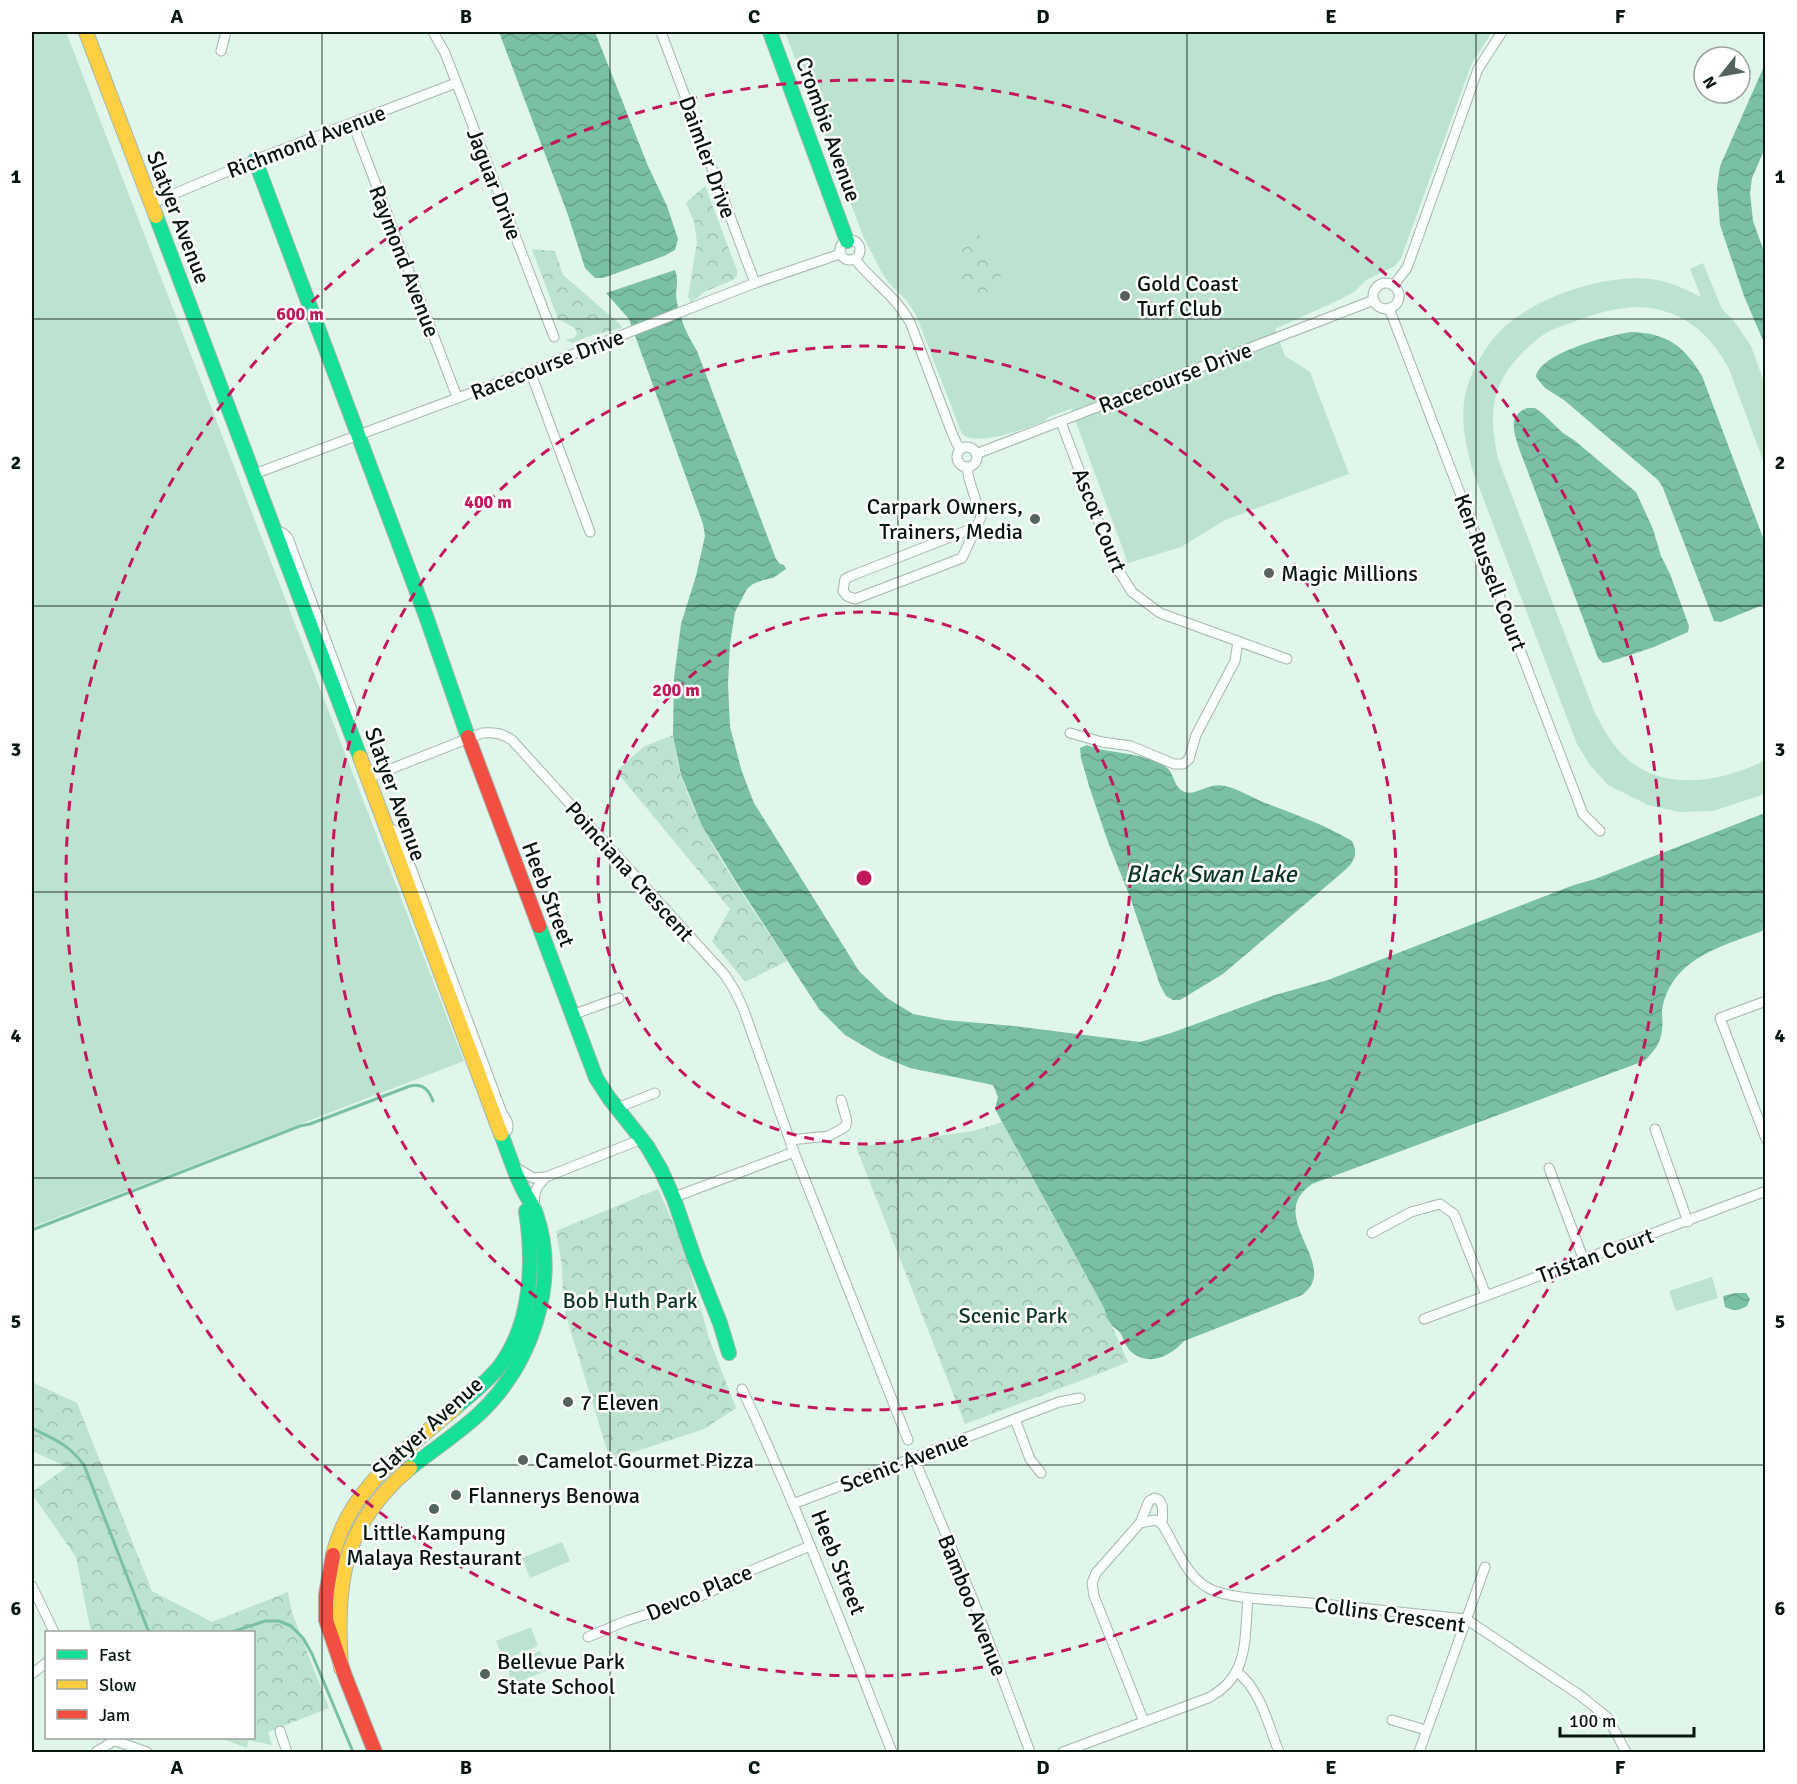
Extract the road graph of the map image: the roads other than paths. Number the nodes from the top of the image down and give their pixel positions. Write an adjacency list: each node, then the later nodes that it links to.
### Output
1 (86, 32): 23 (main road, Slatyer Avenue)
2 (93, 32): 12 (street, Slatyer Avenue)
3 (226, 32): 8 (street)
4 (433, 32): 9 (street, Jaguar Drive)
5 (661, 32): 16 (street, Daimler Drive)
6 (770, 32): 13 (main road, Crombie Avenue)
7 (1502, 32): 17 (street, Racecourse Drive)
8 (221, 51)
9 (456, 84): 10 (street, Richmond Avenue); 20 (street, Jaguar Drive)
10 (353, 124): 11 (street, Richmond Avenue); 22 (street, Raymond Avenue)
11 (255, 160): 12 (street, Richmond Avenue); 25 (main road, Heeb Street)
12 (157, 201): 23 (street, Slatyer Avenue)
13 (847, 241): 14 (street); 15 (street)
14 (840, 254): 15 (street); 16 (street, Racecourse Drive)
15 (855, 258): 26 (street)
16 (755, 284): 21 (street, Racecourse Drive)
17 (1393, 286): 18 (street, Racecourse Drive); 19 (street, Racecourse Drive)
18 (1374, 300): 19 (street); 24 (street, Racecourse Drive)
19 (1389, 308): 37 (street, Ken Russell Court)
20 (554, 338)
21 (530, 371): 22 (street, Racecourse Drive); 31 (street)
22 (457, 397): 25 (street, Racecourse Drive)
23 (232, 417): 29 (main road, Slatyer Avenue)
24 (1061, 422): 27 (street, Racecourse Drive); 32 (street, Ascot Court)
25 (358, 435): 29 (street, Racecourse Drive); 35 (main road, Heeb Street)
26 (962, 449): 27 (street); 28 (street)
27 (976, 454): 28 (street)
28 (967, 467): 30 (street)
29 (254, 474): 36 (main road, Slatyer Avenue)
30 (976, 527): 30 (street)
31 (590, 532)
32 (1238, 641): 33 (street, Ascot Court); 34 (street)
33 (1287, 659)
34 (1070, 733)
35 (468, 738): 36 (street, Poinciana Crescent); 40 (main road, Heeb Street); 47 (street, Poinciana Crescent)
36 (368, 778): 49 (main road, Slatyer Avenue)
37 (1600, 831)
38 (619, 998): 40 (street)
39 (1766, 1001): 46 (street)
40 (573, 1015): 43 (main road, Heeb Street)
41 (655, 1093): 43 (street)
42 (841, 1100): 47 (street)
43 (617, 1108): 45 (main road, Heeb Street)
44 (1655, 1129): 56 (street)
45 (642, 1139): 51 (street); 54 (main road, Heeb Street)
46 (1766, 1139)
47 (790, 1140): 48 (street, Poinciana Crescent)
48 (794, 1152): 54 (street); 65 (street)
49 (514, 1166): 51 (street); 52 (main road, Slatyer Avenue)
50 (1549, 1168): 58 (street)
51 (546, 1177): 55 (street)
52 (521, 1186): 55 (main road, Slatyer Avenue); 79 (main road, Slatyer Avenue)
53 (1766, 1191): 56 (street, Tristan Court)
54 (672, 1198): 61 (main road, Heeb Street)
55 (536, 1213): 79 (main road, Slatyer Avenue)
56 (1688, 1222): 58 (street, Tristan Court)
57 (1372, 1233): 59 (street)
58 (1583, 1258): 59 (street, Tristan Court)
59 (1486, 1295): 60 (street, Tristan Court)
60 (1424, 1319)
61 (729, 1353)
62 (742, 1389): 68 (street, Heeb Street)
63 (1080, 1398): 64 (street, Scenic Avenue)
64 (1015, 1419): 66 (street, Scenic Avenue); 67 (street)
65 (908, 1440)
66 (914, 1458): 68 (street, Scenic Avenue); 92 (street, Bamboo Avenue)
67 (1041, 1473)
68 (793, 1504): 71 (street, Heeb Street)
69 (1140, 1523): 70 (street); 70 (street, Collins Crescent); 83 (street, Collins Crescent)
70 (1162, 1524): 74 (street, Collins Crescent)
71 (810, 1546): 77 (street, Devco Place); 91 (street, Heeb Street)
72 (1485, 1568): 75 (street)
73 (32, 1586): 76 (street)
74 (1248, 1598): 75 (street, Collins Crescent); 80 (street)
75 (1466, 1619): 84 (street); 96 (street, Collins Crescent)
76 (54, 1631)
77 (588, 1637)
78 (45, 1664): 81 (street)
79 (341, 1668): 90 (main road, Slatyer Avenue)
80 (1237, 1672): 83 (street); 94 (street)
81 (32, 1674)
82 (1392, 1720): 84 (street)
83 (1144, 1722): 93 (street)
84 (1426, 1730): 95 (street)
85 (280, 1731): 89 (street)
86 (116, 1739): 87 (street); 88 (street)
87 (96, 1752)
88 (147, 1752)
89 (287, 1752)
90 (375, 1752)
91 (892, 1752)
92 (1030, 1752)
93 (1064, 1752)
94 (1279, 1752)
95 (1419, 1752)
96 (1626, 1752)

